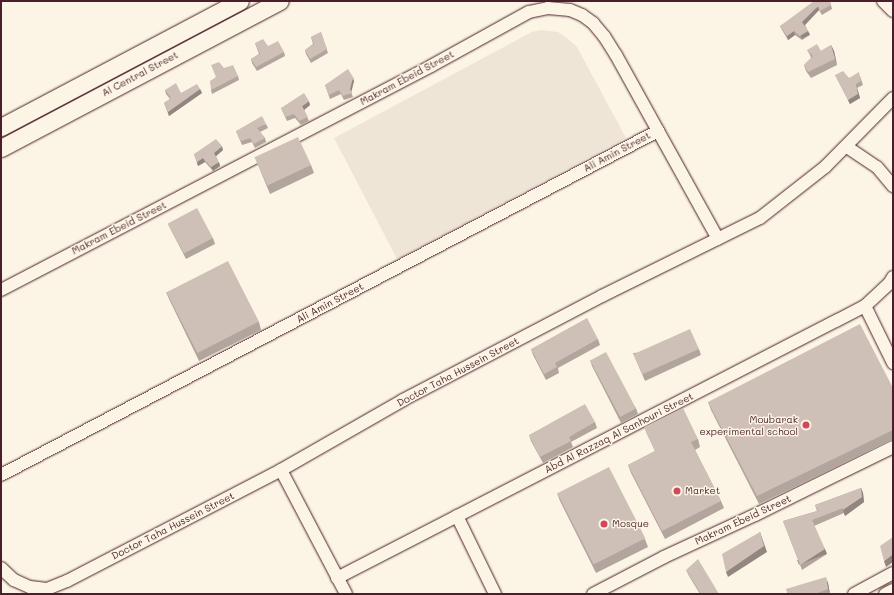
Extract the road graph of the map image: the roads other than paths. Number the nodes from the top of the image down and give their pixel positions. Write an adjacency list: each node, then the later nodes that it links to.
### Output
1 (240, 1): 6 (street, Al Central Street)
2 (280, 1): 9 (street, Al Central Street)
3 (883, 1): 4 (street)
4 (893, 11)
5 (893, 98): 8 (street, Doctor Taha Hussein Street)
6 (1, 127)
7 (658, 131): 11 (street, Makram Ebeid Street); 13 (street, Makram Ebeid Street); 18 (street, Ali Amin Street)
8 (847, 147): 10 (street); 11 (street, Doctor Taha Hussein Street)
9 (1, 148)
10 (893, 186)
11 (718, 239): 17 (street, Doctor Taha Hussein Street)
12 (893, 277): 14 (street, Abd Al Razzaq Al Sanhouri Street)
13 (1, 290)
14 (865, 306): 15 (street); 19 (street, Abd Al Razzaq Al Sanhouri Street)
15 (893, 363)
16 (893, 446): 26 (street, Makram Ebeid Street)
17 (281, 470): 20 (street, Doctor Taha Hussein Street); 22 (street)
18 (1, 475)
19 (457, 516): 22 (street, Abd Al Razzaq Al Sanhouri Street); 25 (street)
20 (1, 568)
21 (893, 573): 27 (street)
22 (337, 578): 24 (street)
23 (893, 590): 28 (street)
24 (346, 594)
25 (495, 594)
26 (593, 594)
27 (854, 594)
28 (885, 594)

